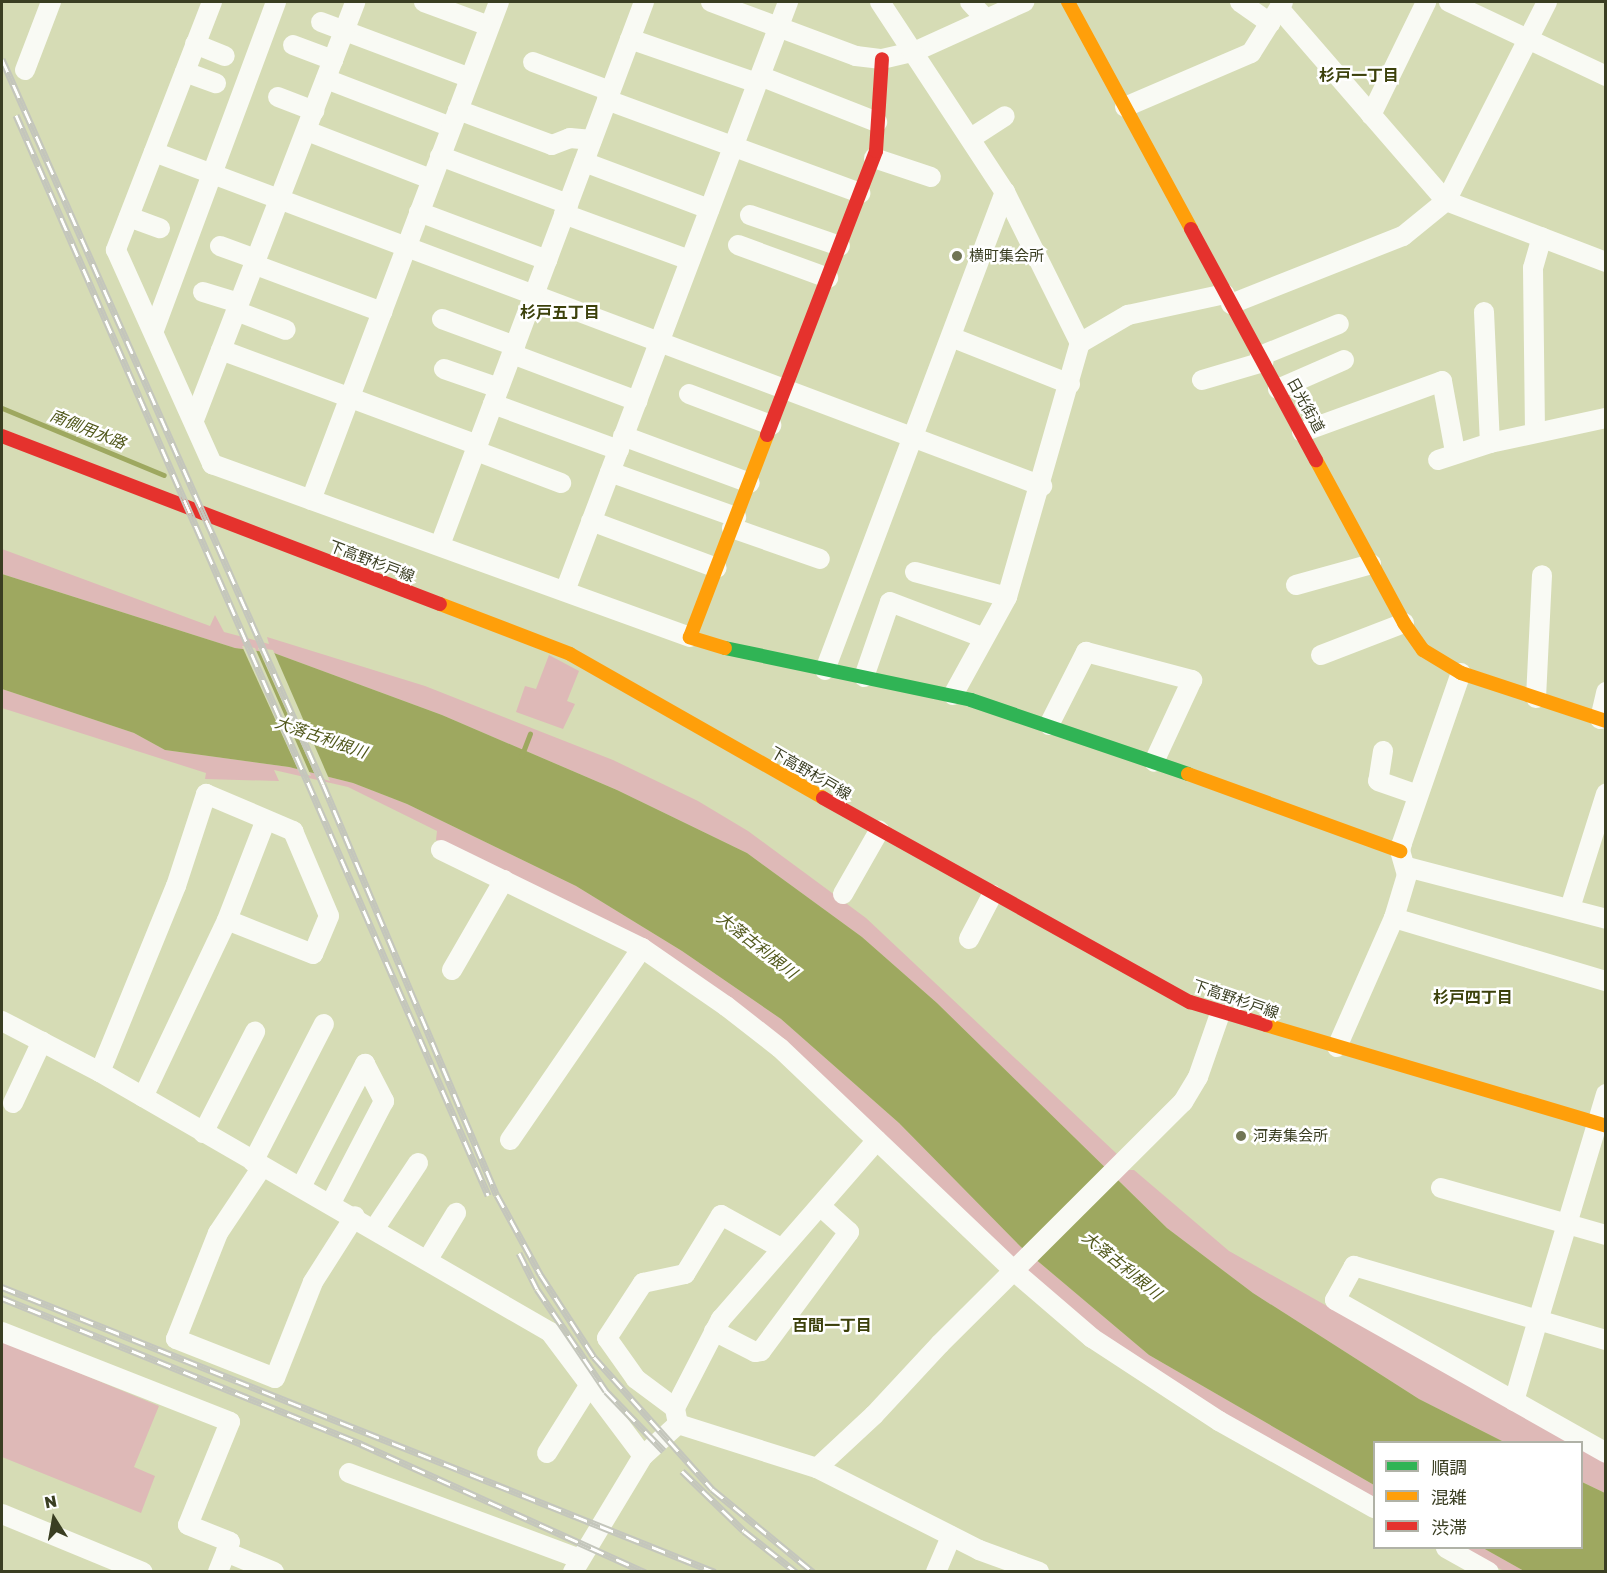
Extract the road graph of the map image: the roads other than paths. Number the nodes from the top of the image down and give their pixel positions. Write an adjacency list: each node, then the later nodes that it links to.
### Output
1 (51, 2): 34 (street)
2 (212, 2): 27 (street)
3 (276, 2): 57 (street)
4 (355, 2): 24 (street)
5 (424, 2): 22 (street)
6 (499, 2): 22 (street)
7 (644, 2): 25 (street)
8 (711, 2): 18 (street)
9 (788, 2): 23 (street)
10 (880, 2): 29 (street)
11 (970, 2): 20 (street)
12 (1024, 2): 20 (street)
13 (1068, 2): 43 (street, 日光街道)
14 (1240, 2): 19 (street)
15 (1426, 2): 45 (street)
16 (1449, 2): 26 (street)
17 (1546, 2): 26 (street)
18 (737, 6): 23 (street)
19 (1278, 11): 43 (street); 45 (street)
20 (986, 19): 29 (street)
21 (321, 22): 24 (street)
22 (489, 26): 37 (street)
23 (778, 27): 31 (street); 39 (street)
24 (344, 32): 32 (street); 37 (street)
25 (630, 39): 39 (street); 41 (street)
26 (1528, 39): 36 (street); 63 (street)
27 (195, 44): 30 (street); 35 (street)
28 (292, 45): 32 (street)
29 (916, 51): 31 (street); 50 (street)
30 (225, 56)
31 (882, 59): 48 (street)
32 (333, 60): 38 (street)
33 (533, 62): 41 (street)
34 (25, 70)
35 (185, 72): 40 (street); 53 (street)
36 (1605, 76)
37 (470, 78): 47 (street)
38 (326, 79): 44 (street); 47 (street)
39 (758, 79): 48 (street); 52 (street)
40 (216, 82)
41 (608, 95): 51 (street); 52 (street)
42 (278, 97): 44 (street)
43 (1125, 107): 82 (street, 日光街道)
44 (314, 111): 49 (street)
45 (1371, 115): 63 (street)
46 (1005, 116): 50 (street)
47 (454, 118): 51 (street); 54 (street)
48 (877, 122): 55 (street)
49 (307, 131): 59 (street); 62 (street)
50 (970, 138): 60 (street)
51 (592, 140): 56 (street)
52 (733, 147): 61 (street); 65 (street)
53 (154, 152): 57 (street); 68 (street)
54 (440, 156): 59 (street); 64 (street)
55 (874, 158): 58 (street); 61 (street)
56 (584, 162): 64 (street); 65 (street)
57 (211, 174): 62 (street); 88 (street)
58 (931, 177)
59 (432, 179): 66 (street)
60 (1005, 192): 90 (street); 92 (street)
61 (860, 193): 73 (street)
62 (279, 199): 74 (street); 77 (street)
63 (1446, 201): 70 (street); 82 (street)
64 (566, 209): 75 (street); 76 (street)
65 (709, 209): 76 (street)
66 (419, 212): 74 (street); 75 (street)
67 (750, 215): 73 (street)
68 (129, 217): 69 (street); 88 (street)
69 (160, 228)
70 (1542, 237): 78 (street); 110 (street)
71 (738, 245): 79 (street)
72 (220, 246): 77 (street)
73 (840, 246): 79 (street)
74 (406, 247): 81 (street); 84 (street)
75 (547, 260): 81 (street)
76 (690, 260): 91 (street)
77 (254, 261): 83 (street); 84 (street)
78 (1605, 262)
79 (828, 278): 100 (street)
80 (203, 291): 83 (street)
81 (534, 295): 91 (street); 94 (street)
82 (1228, 299): 92 (street); 95 (street, 日光街道)
83 (237, 307): 89 (street); 93 (street)
84 (382, 312): 104 (street)
85 (1484, 312): 114 (street)
86 (442, 319): 94 (street)
87 (1338, 324): 95 (street)
88 (154, 330): 107 (street)
89 (286, 330)
90 (951, 337): 99 (street); 112 (street)
91 (659, 342): 100 (street); 105 (street)
92 (1080, 343): 99 (street)
93 (221, 350): 104 (street); 107 (street)
94 (513, 350): 103 (street); 105 (street)
95 (1262, 359): 98 (street); 101 (street, 日光街道)
96 (1344, 360): 101 (street)
97 (444, 369): 103 (street)
98 (1202, 380)
99 (1070, 384): 119 (street)
100 (785, 389): 108 (street); 112 (street)
101 (1278, 389): 109 (street, 日光街道)
102 (689, 394): 108 (street)
103 (496, 396): 113 (street); 115 (street)
104 (349, 397): 115 (street); 120 (street)
105 (637, 401): 113 (street)
106 (1605, 418): 110 (street)
107 (194, 420): 120 (street)
108 (771, 425): 118 (street)
109 (1302, 432): 114 (street); 125 (street, 日光街道)
110 (1535, 432): 114 (street)
111 (2, 436): 149 (street, 下高野杉戸線)
112 (914, 437): 119 (street); 136 (street)
113 (621, 443): 116 (street); 118 (street)
114 (1490, 443)
115 (477, 448): 117 (street); 123 (street)
116 (610, 472): 121 (street); 122 (street)
117 (561, 483)
118 (750, 483): 122 (street)
119 (1042, 486): 131 (street)
120 (311, 500): 123 (street)
121 (591, 521): 126 (street); 130 (street)
122 (734, 522): 124 (street); 126 (street)
123 (440, 545): 130 (street)
124 (820, 559)
125 (1371, 564): 129 (street); 132 (street, 日光街道)
126 (717, 568): 133 (street)
127 (915, 572): 131 (street)
128 (1542, 575): 141 (street)
129 (1296, 585)
130 (565, 591): 133 (street)
131 (1007, 597): 134 (street)
132 (1404, 623): 135 (street); 137 (street, 日光街道)
133 (690, 637): 136 (street)
134 (982, 637): 138 (street); 140 (street)
135 (1321, 655)
136 (825, 670): 138 (street)
137 (1461, 673): 141 (street, 日光街道); 147 (street)
138 (864, 677): 140 (street)
139 (1605, 692): 142 (street)
140 (953, 695): 143 (street)
141 (1536, 698): 142 (street, 日光街道)
142 (1603, 720)
143 (1049, 725): 145 (street); 145 (street)
144 (1383, 751): 147 (street)
145 (1154, 762): 151 (street)
146 (1605, 794): 155 (street)
147 (1418, 795): 151 (street)
148 (265, 822): 158 (street); 158 (street); 169 (street)
149 (879, 831): 153 (street); 154 (street, 下高野杉戸線)
150 (441, 850): 152 (street)
151 (1404, 859): 155 (street); 156 (street)
152 (504, 880): 160 (street); 161 (street)
153 (843, 894)
154 (992, 895): 159 (street); 163 (street, 下高野杉戸線)
155 (1570, 908): 157 (street)
156 (1394, 918): 162 (street); 168 (street)
157 (1605, 919)
158 (227, 920): 171 (street)
159 (969, 939)
160 (642, 948): 175 (street); 176 (street)
161 (452, 970)
162 (1605, 981)
163 (1220, 1014): 168 (street, 下高野杉戸線); 190 (street)
164 (2, 1021): 167 (street)
165 (324, 1024): 178 (street)
166 (255, 1032): 174 (street)
167 (42, 1041): 169 (street); 172 (street)
168 (1337, 1047): 173 (street, 下高野杉戸線)
169 (100, 1072): 171 (street)
170 (1605, 1094): 173 (street)
171 (143, 1097): 174 (street)
172 (13, 1103)
173 (1601, 1125): 185 (street)
174 (203, 1133): 178 (street)
175 (510, 1140)
176 (878, 1140): 182 (street); 190 (street)
177 (418, 1163): 186 (street)
178 (258, 1165): 179 (street); 184 (street)
179 (301, 1187): 181 (street); 181 (street)
180 (1442, 1188): 185 (street)
181 (331, 1203): 184 (street)
182 (820, 1206): 188 (street); 192 (street)
183 (456, 1213): 189 (street)
184 (355, 1216): 186 (street)
185 (1566, 1224): 187 (street); 191 (street)
186 (375, 1228): 189 (street)
187 (1605, 1235)
188 (782, 1248): 192 (street); 197 (street)
189 (428, 1259): 195 (street)
190 (1017, 1269): 201 (street); 203 (street)
191 (1538, 1320): 194 (street); 196 (street); 196 (street)
192 (714, 1331): 197 (street)
193 (2, 1332): 207 (street)
194 (1605, 1340)
195 (589, 1386): 198 (street); 200 (street)
196 (1514, 1401): 199 (street)
197 (677, 1416): 200 (street); 201 (street)
198 (547, 1453)
199 (1605, 1453)
200 (643, 1456): 208 (street)
201 (817, 1468): 205 (street)
202 (349, 1473): 208 (street)
203 (1373, 1507)
204 (2, 1514): 209 (street)
205 (951, 1536): 212 (street); 213 (street)
206 (1448, 1549): 214 (street)
207 (226, 1552): 210 (street); 211 (street)
208 (576, 1565)
209 (143, 1572)
210 (218, 1572)
211 (274, 1572)
212 (936, 1572)
213 (1039, 1572)
214 (1488, 1572)

